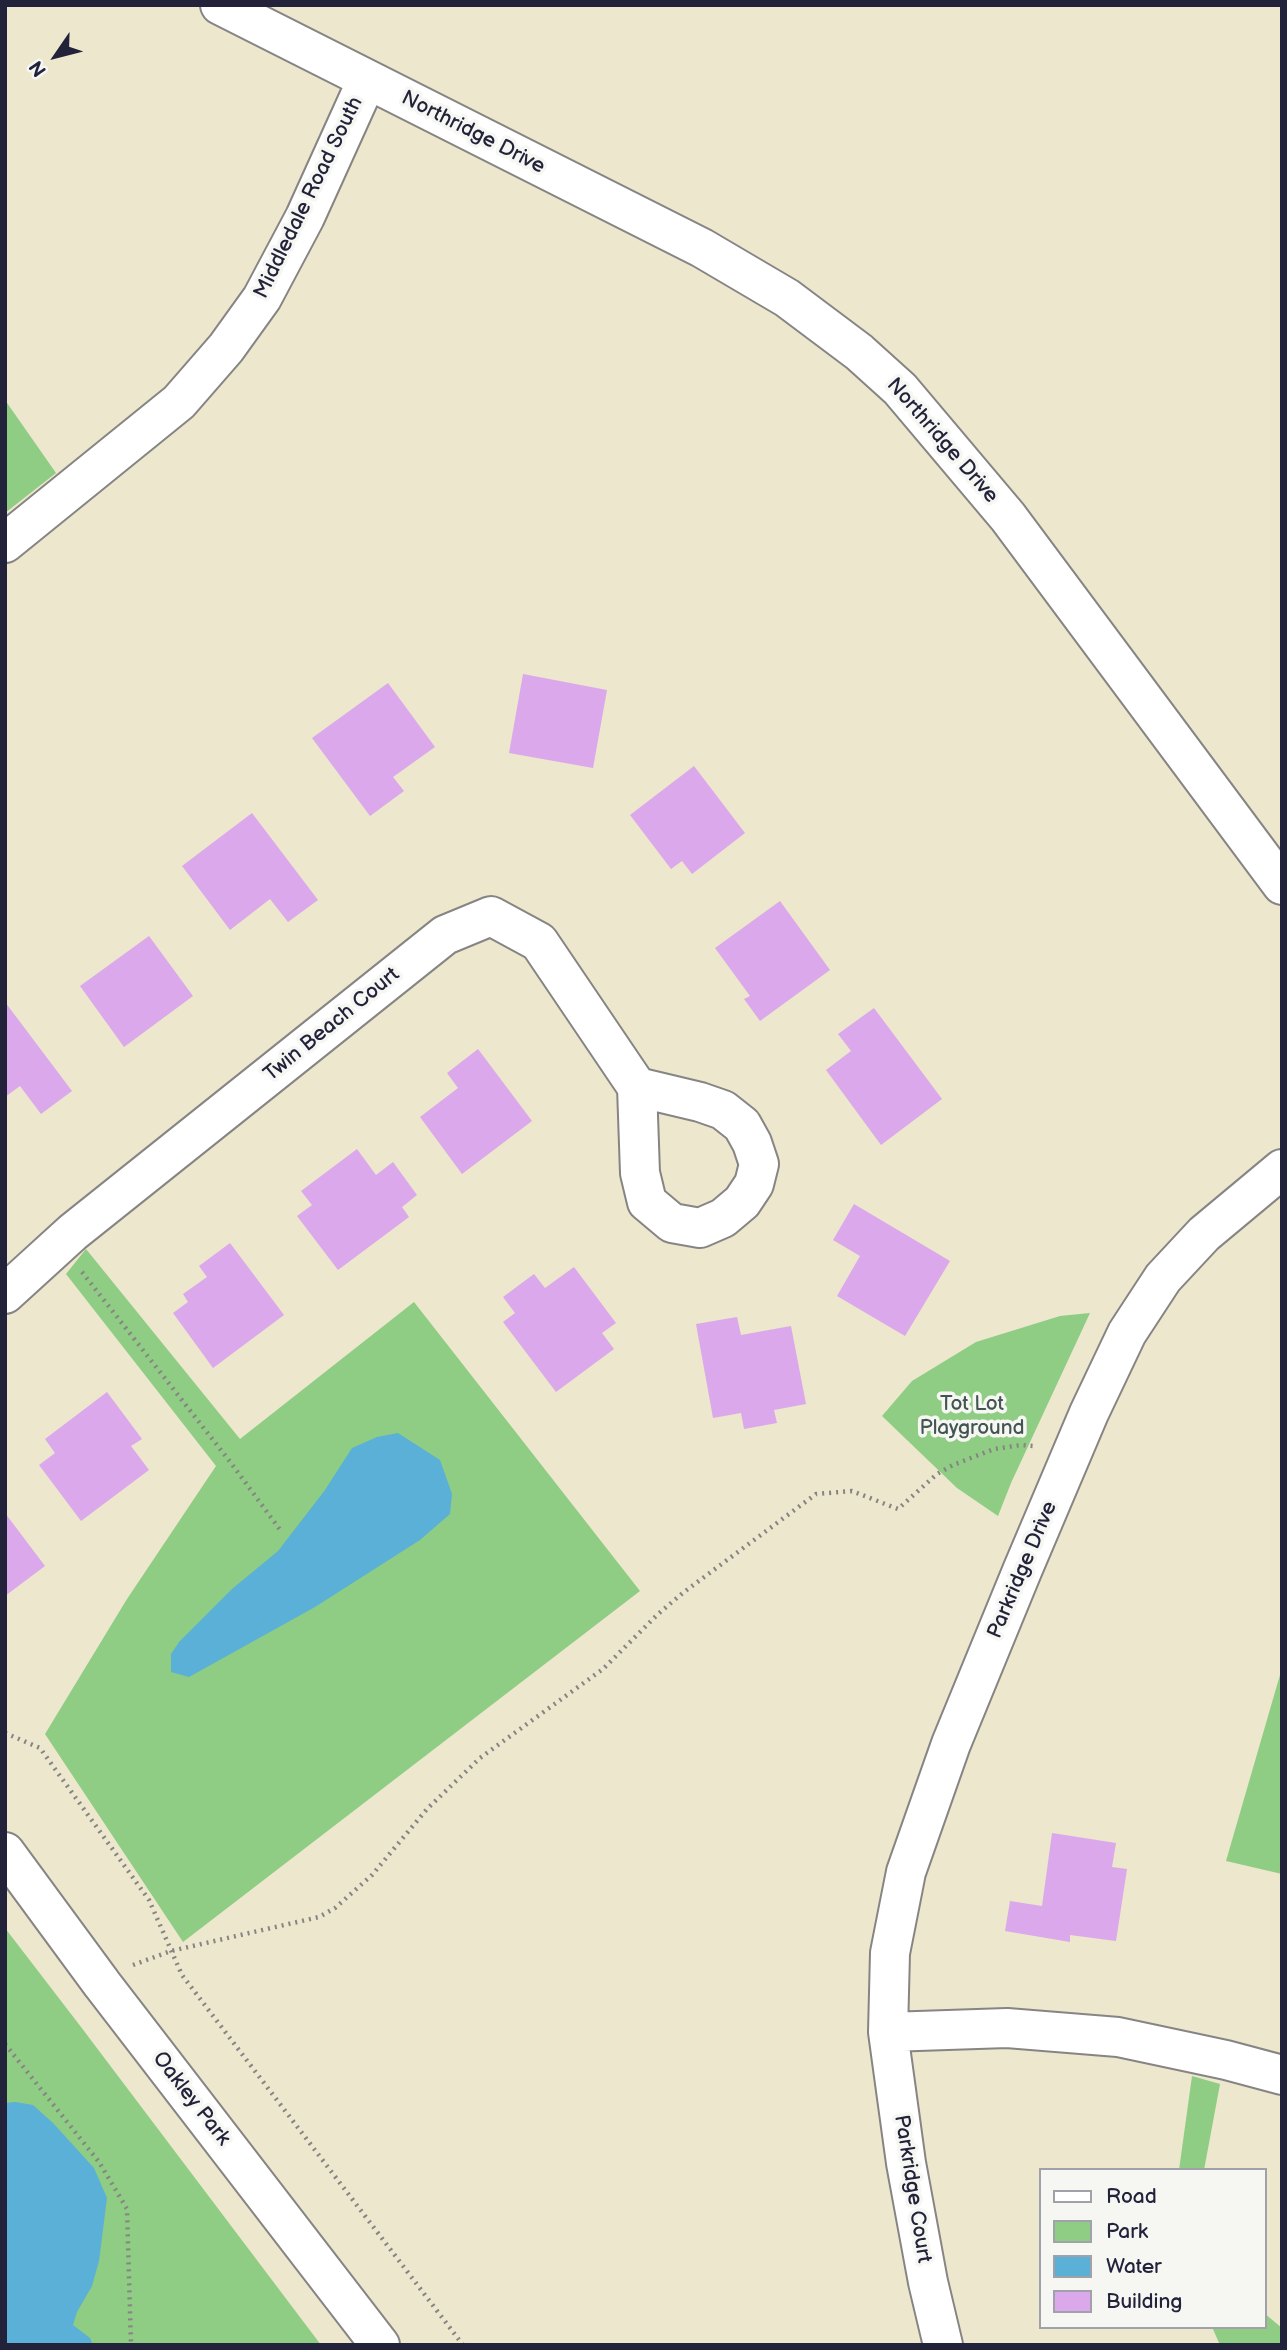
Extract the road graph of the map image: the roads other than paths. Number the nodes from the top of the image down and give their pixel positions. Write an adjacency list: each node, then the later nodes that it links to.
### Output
1 (220, 5): 2 (street, Northridge Drive)
2 (367, 80): 3 (street, Middledale Road South); 4 (street, Northridge Drive)
3 (5, 543)
4 (1282, 885)
5 (637, 1087): 7 (street, Twin Beach Court)
6 (1282, 1169): 9 (street, Parkridge Drive)
7 (5, 1294)
8 (5, 1852): 11 (street, Oakley Park)
9 (888, 2032): 10 (street); 12 (street, Parkridge Court)
10 (1282, 2075)
11 (380, 2345)
12 (943, 2345)

